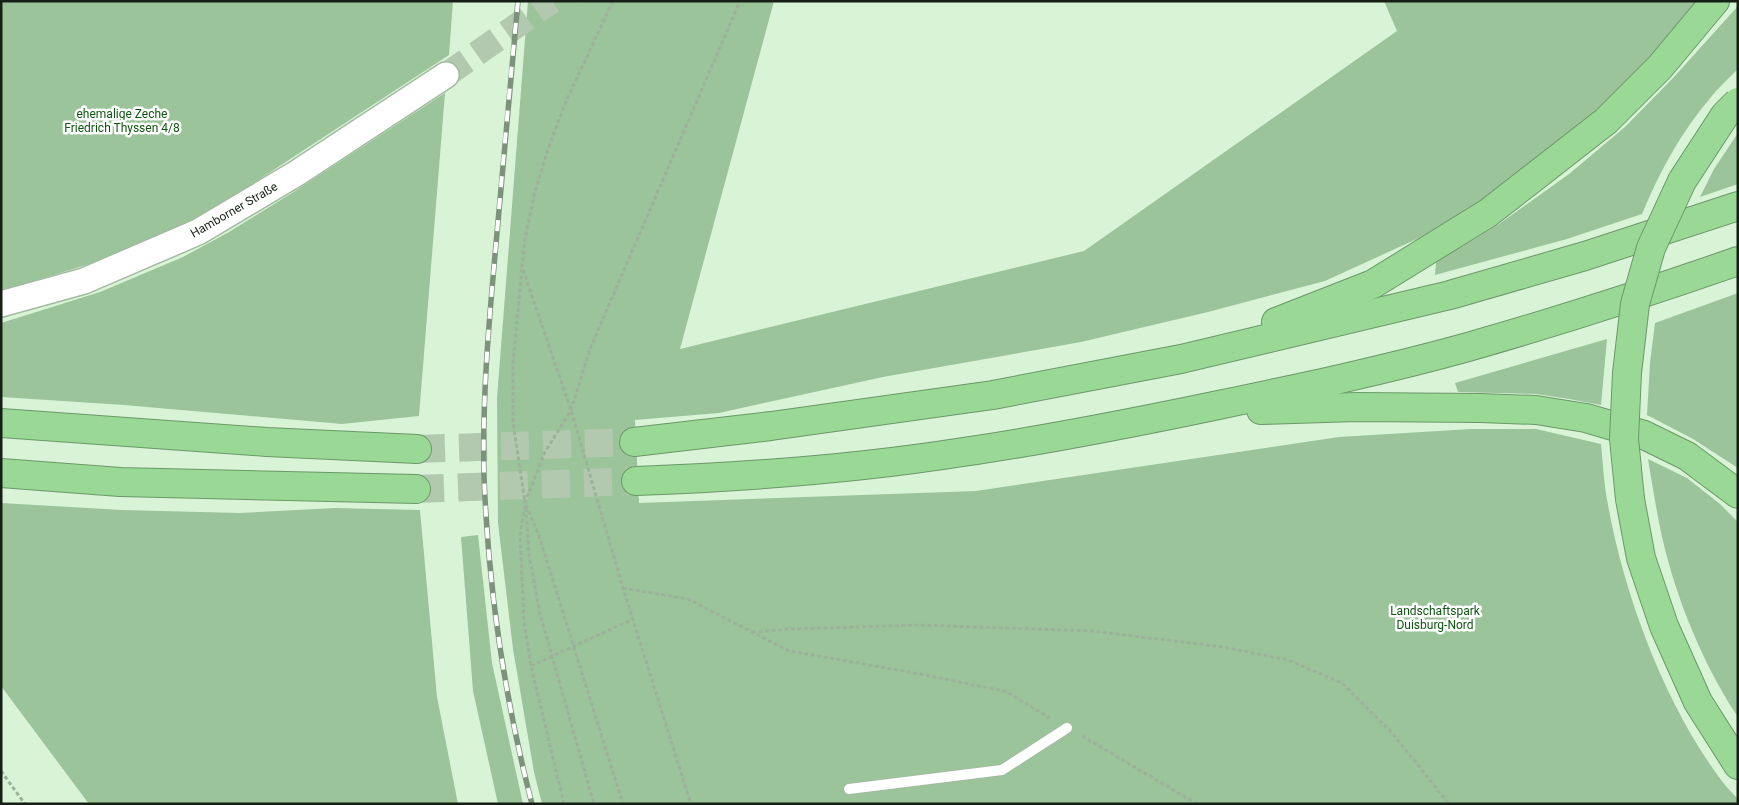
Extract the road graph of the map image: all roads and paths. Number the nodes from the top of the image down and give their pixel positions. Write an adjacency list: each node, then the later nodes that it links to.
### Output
1 (613, 1): 8 (path)
2 (740, 1): 11 (path)
3 (1716, 1): 10 (highway)
4 (446, 75): 9 (street, Hamborner Straße)
5 (1738, 102): 28 (highway, bridge)
6 (1738, 206): 10 (highway)
7 (1738, 261): 12 (highway)
8 (522, 267): 11 (path); 20 (path)
9 (1, 304)
10 (1182, 359): 14 (highway)
11 (571, 410): 20 (path); 21 (path)
12 (1187, 412): 17 (highway); 19 (highway)
13 (1, 423): 15 (highway)
14 (634, 442)
15 (417, 449)
16 (1, 473): 18 (highway)
17 (636, 481)
18 (416, 490)
19 (1738, 494)
20 (525, 502): 24 (path); 25 (path); 26 (path)
21 (623, 588): 22 (path); 23 (path)
22 (633, 619): 24 (path); 35 (path)
23 (752, 632): 27 (path); 37 (path)
24 (573, 646): 25 (path); 34 (path)
25 (552, 656): 26 (path); 33 (path)
26 (531, 666): 32 (path)
27 (1067, 728): 30 (lane); 36 (path)
28 (1738, 766)
29 (1, 771): 31 (path)
30 (850, 789)
31 (25, 804)
32 (564, 804)
33 (594, 804)
34 (622, 804)
35 (690, 804)
36 (1197, 804)
37 (1449, 804)

